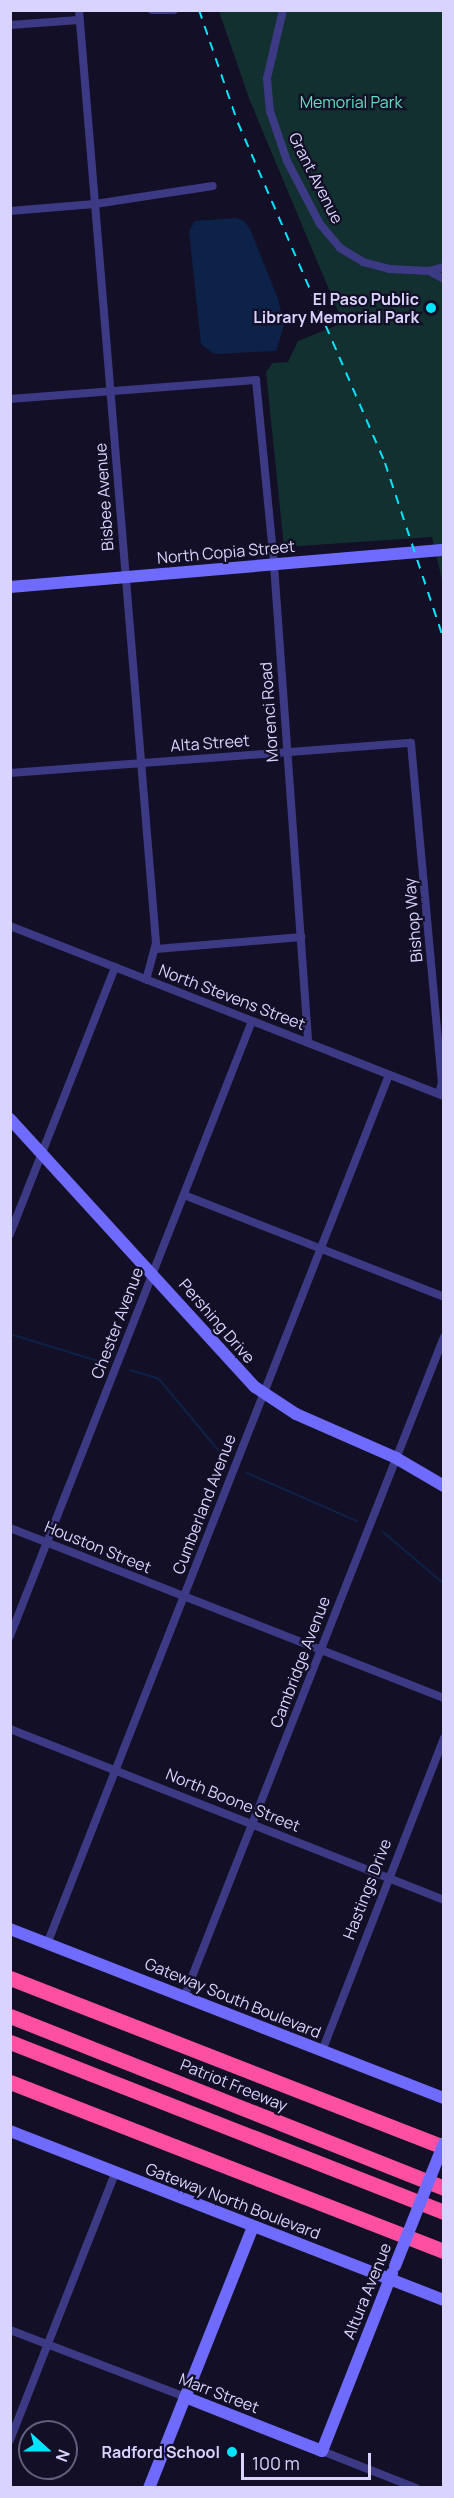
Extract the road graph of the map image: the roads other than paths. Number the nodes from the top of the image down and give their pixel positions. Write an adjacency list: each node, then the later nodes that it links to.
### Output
1 (152, 10): 2 (street)
2 (174, 10)
3 (283, 10): 10 (street, Grant Avenue)
4 (79, 15): 5 (street); 7 (street, Bisbee Avenue)
5 (10, 25)
6 (213, 186): 7 (street)
7 (95, 204): 8 (street); 12 (street, Bisbee Avenue)
8 (10, 211)
9 (444, 267): 10 (street)
10 (429, 271): 11 (street, Grant Avenue)
11 (444, 279)
12 (111, 389): 13 (street); 15 (street, Morenci Road); 16 (street, Bisbee Avenue)
13 (10, 399)
14 (444, 550): 15 (main road, North Copia Street)
15 (273, 565): 16 (main road, North Copia Street); 19 (street, Morenci Road)
16 (125, 577): 17 (main road, North Copia Street); 20 (street, Bisbee Avenue)
17 (10, 586)
18 (411, 743): 19 (street, Alta Street); 30 (street, Bishop Way)
19 (286, 752): 20 (street, Alta Street); 23 (street, Morenci Road)
20 (141, 763): 21 (street, Alta Street); 24 (street, Bisbee Avenue)
21 (10, 773)
22 (10, 926): 25 (street, North Stevens Street)
23 (302, 937): 24 (street); 28 (street, Morenci Road)
24 (156, 949): 26 (street, Bisbee Avenue)
25 (115, 967): 26 (street, North Stevens Street); 32 (street)
26 (146, 980): 27 (street, North Stevens Street)
27 (252, 1021): 28 (street, North Stevens Street); 33 (street, Chester Avenue)
28 (308, 1043): 29 (street, North Stevens Street)
29 (389, 1075): 30 (street, North Stevens Street); 35 (street, Cumberland Avenue)
30 (441, 1095)
31 (10, 1119): 32 (main road, Pershing Drive)
32 (43, 1152): 34 (street); 36 (main road, Pershing Drive)
33 (184, 1195): 35 (street); 36 (street, Chester Avenue)
34 (10, 1234)
35 (321, 1249): 37 (street); 39 (street, Cumberland Avenue)
36 (153, 1272): 39 (main road, Pershing Drive); 43 (street, Chester Avenue)
37 (444, 1297)
38 (444, 1337): 40 (street, Cambridge Avenue)
39 (264, 1394): 40 (main road, Pershing Drive); 44 (street, Cumberland Avenue)
40 (396, 1458): 41 (main road, Pershing Drive); 46 (street, Cambridge Avenue)
41 (444, 1486)
42 (10, 1528): 43 (street, Houston Street)
43 (47, 1543): 44 (street, Houston Street); 45 (street, Chester Avenue)
44 (184, 1597): 46 (street, Houston Street); 50 (street, Cumberland Avenue)
45 (10, 1636)
46 (320, 1650): 47 (street, Houston Street); 51 (street, Cambridge Avenue)
47 (444, 1698)
48 (10, 1729): 50 (street, North Boone Street)
49 (444, 1738): 52 (street, Hastings Drive)
50 (116, 1770): 51 (street, North Boone Street); 55 (street, Cumberland Avenue)
51 (252, 1824): 52 (street, North Boone Street); 57 (street, Cambridge Avenue)
52 (389, 1878): 53 (street, North Boone Street); 60 (street, Hastings Drive)
53 (444, 1900)
54 (10, 1929): 55 (main road, Gateway South Boulevard)
55 (47, 1944): 57 (main road, Gateway South Boulevard)
56 (10, 1978): 64 (highway)
57 (184, 1997): 60 (main road, Gateway South Boulevard)
58 (10, 2016): 66 (highway, Patriot Freeway)
59 (10, 2042): 67 (highway)
60 (322, 2051): 62 (main road, Gateway South Boulevard)
61 (10, 2082): 69 (highway)
62 (444, 2098)
63 (10, 2132): 65 (main road, Gateway North Boulevard)
64 (444, 2145): 70 (main road, Altura Avenue, bridge)
65 (115, 2173): 68 (main road, Gateway North Boulevard); 73 (street)
66 (444, 2188)
67 (444, 2212)
68 (253, 2227): 70 (main road, Gateway North Boulevard); 74 (main road)
69 (444, 2251)
70 (390, 2278): 71 (main road, Gateway North Boulevard); 76 (main road, Altura Avenue)
71 (444, 2300)
72 (10, 2330): 73 (street, Marr Street)
73 (49, 2345): 74 (street, Marr Street); 75 (street)
74 (185, 2397): 76 (main road, Marr Street); 77 (main road)
75 (10, 2440)
76 (322, 2451): 78 (street, Marr Street)
77 (149, 2487)
78 (416, 2487)

